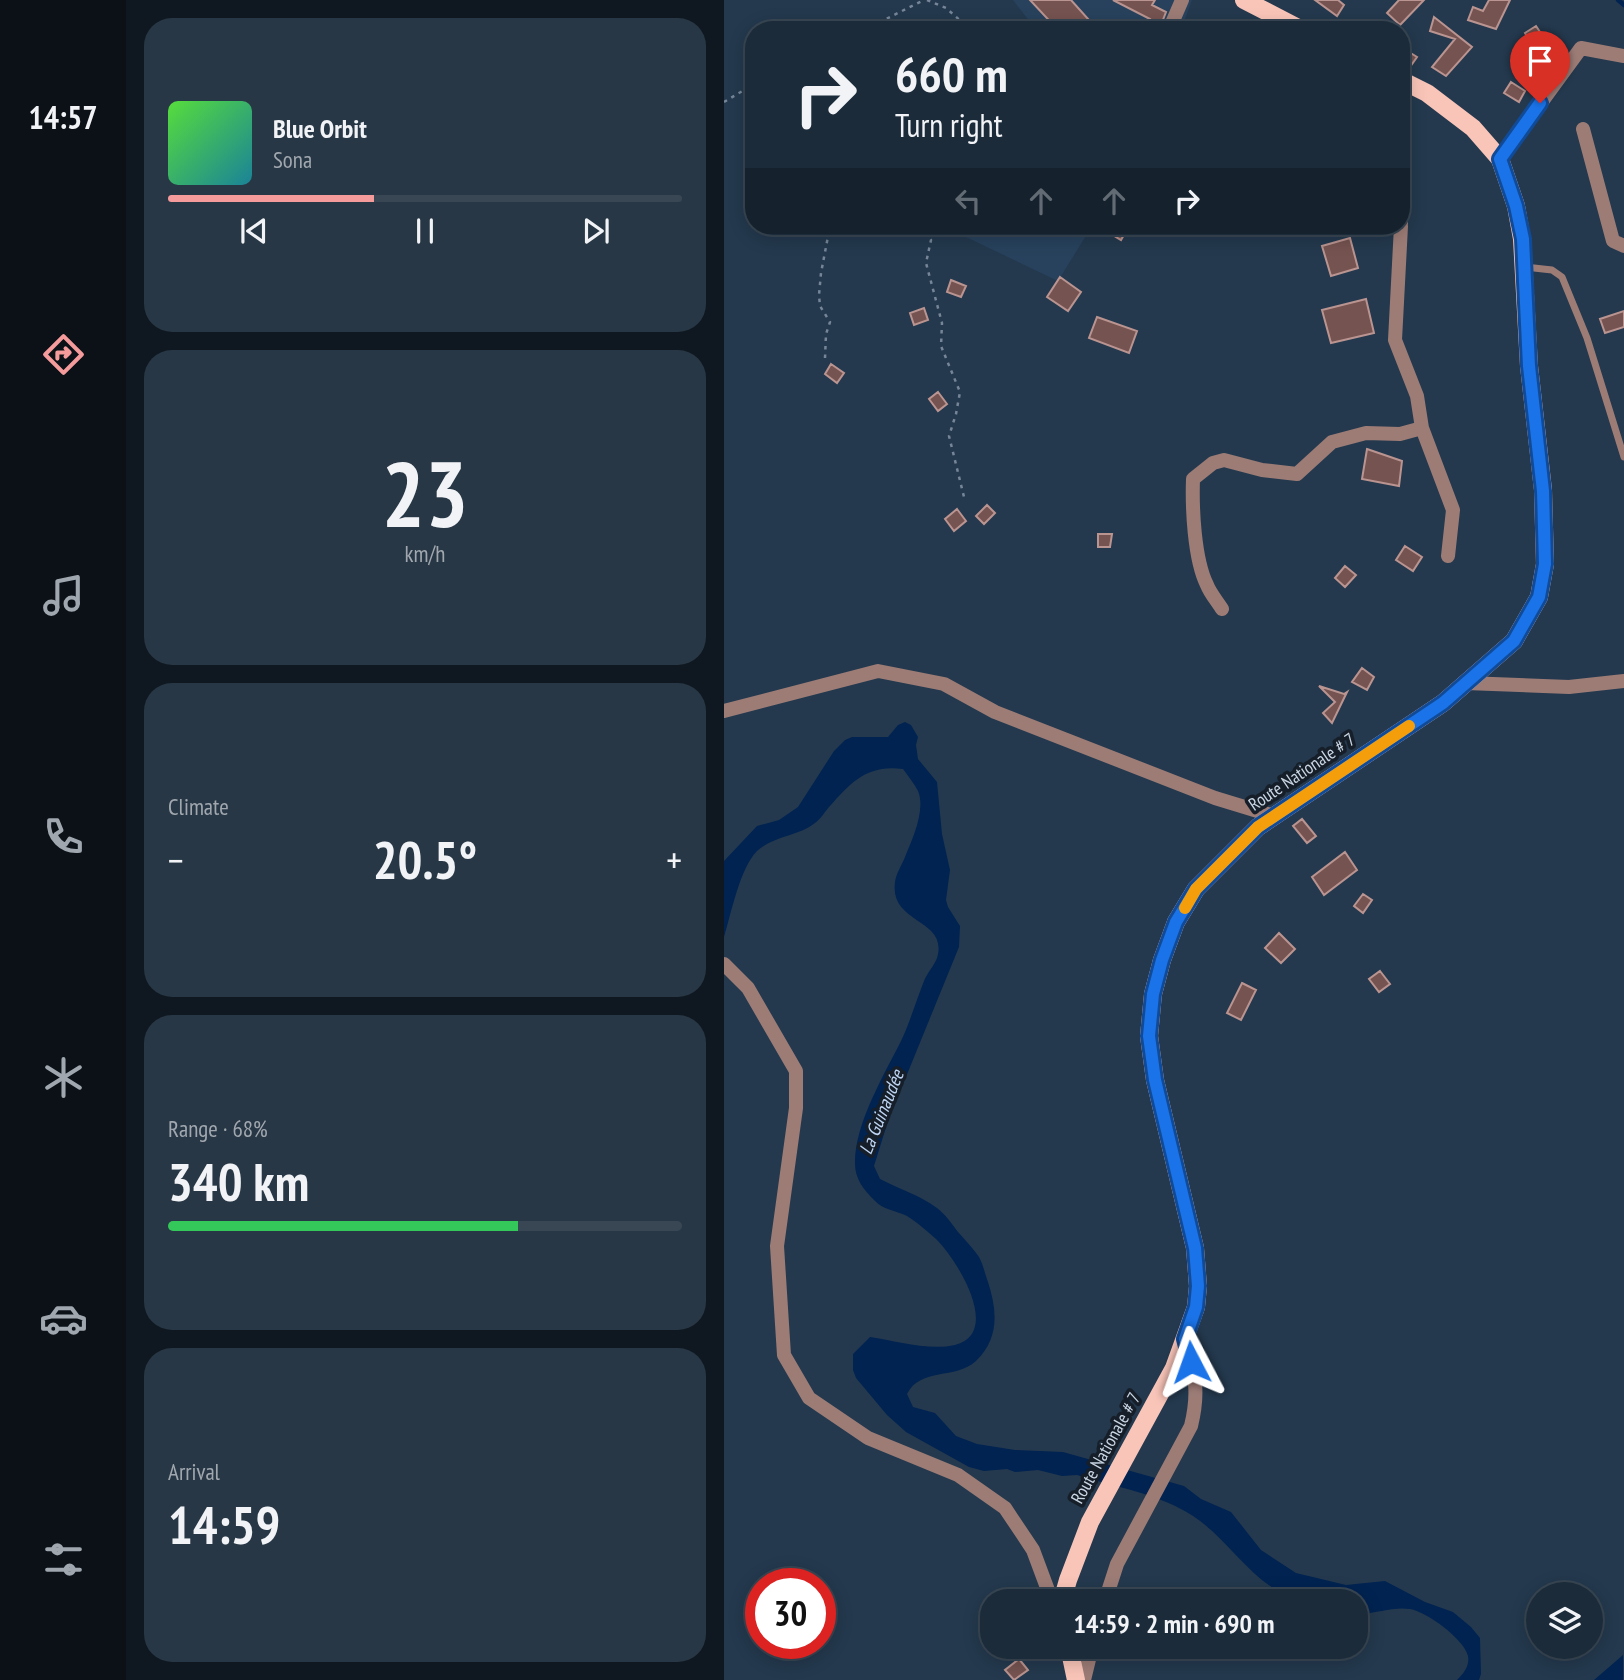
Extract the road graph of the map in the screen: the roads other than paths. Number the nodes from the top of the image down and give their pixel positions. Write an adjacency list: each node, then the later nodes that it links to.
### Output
1 (1182, 0): 3 (street)
2 (1251, 2): 4 (main road)
3 (1173, 21)
4 (1286, 21)
5 (1624, 56): 8 (street)
6 (1410, 84): 8 (main road, Route Nationale # 7)
7 (1583, 129): 10 (street)
8 (1500, 159): 11 (main road, Route Nationale # 7)
9 (1400, 235): 12 (street)
10 (1624, 246)
11 (1524, 267): 13 (lane); 17 (main road, Route Nationale # 7)
12 (1422, 428): 14 (street); 15 (street)
13 (1624, 457)
14 (1448, 556)
15 (1222, 609)
16 (1624, 681): 17 (street)
17 (1466, 683): 19 (main road, Route Nationale # 7)
18 (724, 711): 19 (street)
19 (1274, 816): 21 (main road, Route Nationale # 7)
20 (724, 964): 22 (street)
21 (1185, 1339): 23 (main road, Route Nationale # 7); 24 (street)
22 (1048, 1589)
23 (1065, 1589)
24 (1109, 1589)
25 (1072, 1659): 27 (main road)
26 (1089, 1659): 28 (street)
27 (1076, 1680)
28 (1084, 1680)

